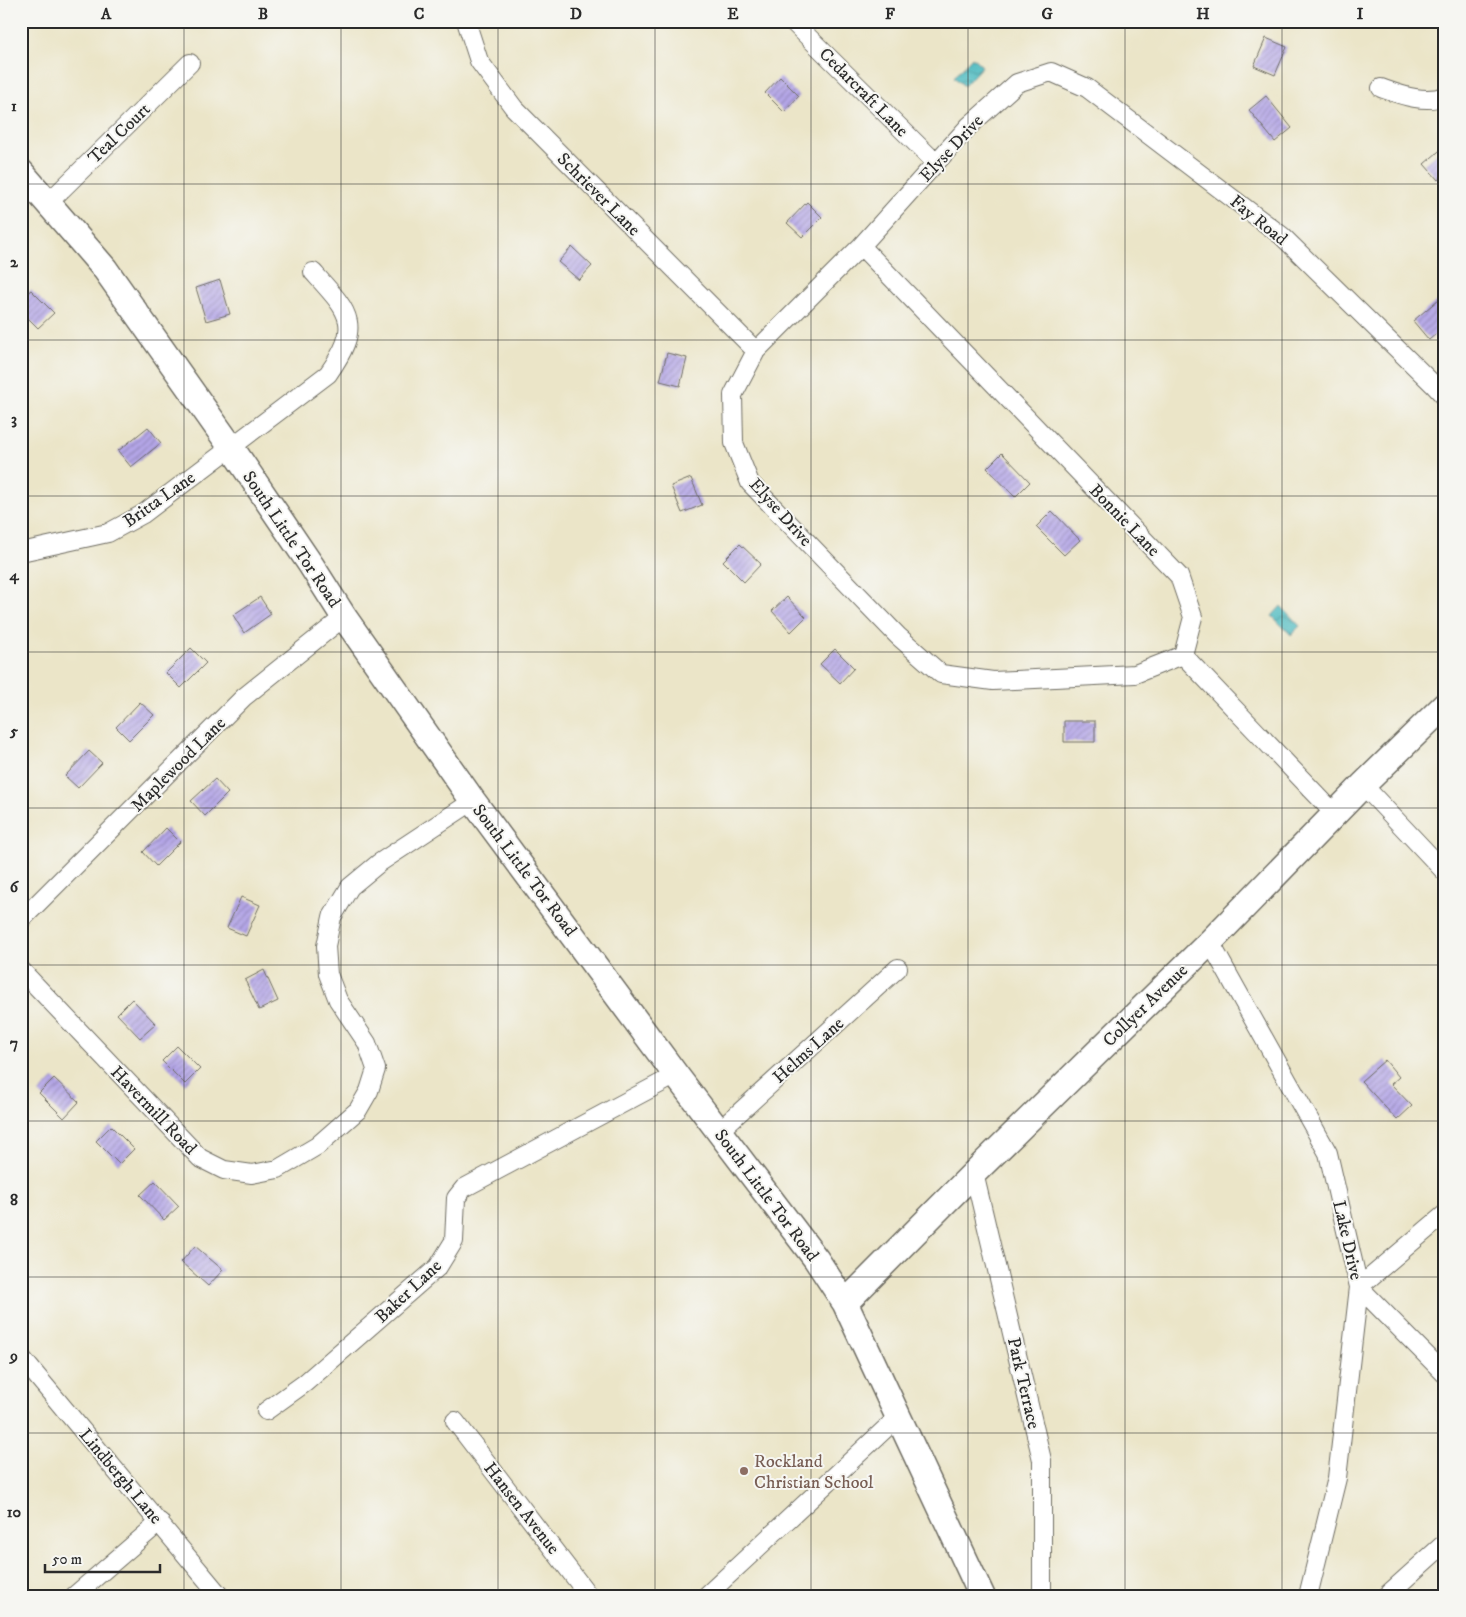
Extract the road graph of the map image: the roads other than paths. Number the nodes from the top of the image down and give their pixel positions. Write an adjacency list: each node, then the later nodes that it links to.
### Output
1 (466, 21): 12 (street, Schriever Lane)
2 (792, 21): 7 (street, Cedarcraft Lane)
3 (190, 63): 9 (street, Teal Court)
4 (1051, 72): 7 (street, Elyse Drive); 13 (street, Fay Road)
5 (1381, 88): 6 (street)
6 (1445, 96)
7 (936, 163): 10 (street, Elyse Drive)
8 (21, 172): 9 (street, South Little Tor Road)
9 (48, 202): 15 (street, South Little Tor Road)
10 (861, 246): 12 (street, Elyse Drive); 18 (street, Bonnie Lane)
11 (313, 272): 15 (street, Britta Lane)
12 (756, 351): 18 (street, Elyse Drive)
13 (1439, 379): 14 (street, Fay Road)
14 (1445, 398)
15 (231, 447): 16 (street, Britta Lane); 17 (street, South Little Tor Road)
16 (21, 552)
17 (344, 617): 21 (street, South Little Tor Road); 24 (street, Maplewood Lane)
18 (1183, 655): 22 (street)
19 (1445, 705): 20 (street, Collyer Avenue)
20 (1363, 785): 22 (street, Collyer Avenue); 23 (street)
21 (473, 801): 27 (street, Havermill Road); 28 (street, South Little Tor Road)
22 (1335, 814): 25 (street, Collyer Avenue)
23 (1445, 872)
24 (21, 920)
25 (1210, 942): 30 (street, Collyer Avenue); 32 (street, Lake Drive)
26 (898, 968): 29 (street, Helms Lane)
27 (21, 970)
28 (676, 1075): 29 (street, South Little Tor Road); 36 (street, Baker Lane)
29 (719, 1131): 33 (street, South Little Tor Road)
30 (974, 1173): 33 (street, Collyer Avenue); 46 (street, Park Terrace)
31 (1445, 1214): 32 (street)
32 (1359, 1287): 35 (street); 47 (street, Lake Drive)
33 (845, 1303): 37 (street, South Little Tor Road)
34 (21, 1356): 39 (street, Lindbergh Lane)
35 (1445, 1374)
36 (266, 1411)
37 (898, 1417): 44 (street); 45 (street, South Little Tor Road)
38 (455, 1421): 43 (street, Hansen Avenue)
39 (160, 1522): 41 (street); 42 (street, Lindbergh Lane)
40 (1445, 1543): 48 (street)
41 (74, 1596)
42 (220, 1596)
43 (589, 1596)
44 (706, 1596)
45 (982, 1596)
46 (1040, 1596)
47 (1308, 1596)
48 (1386, 1596)

